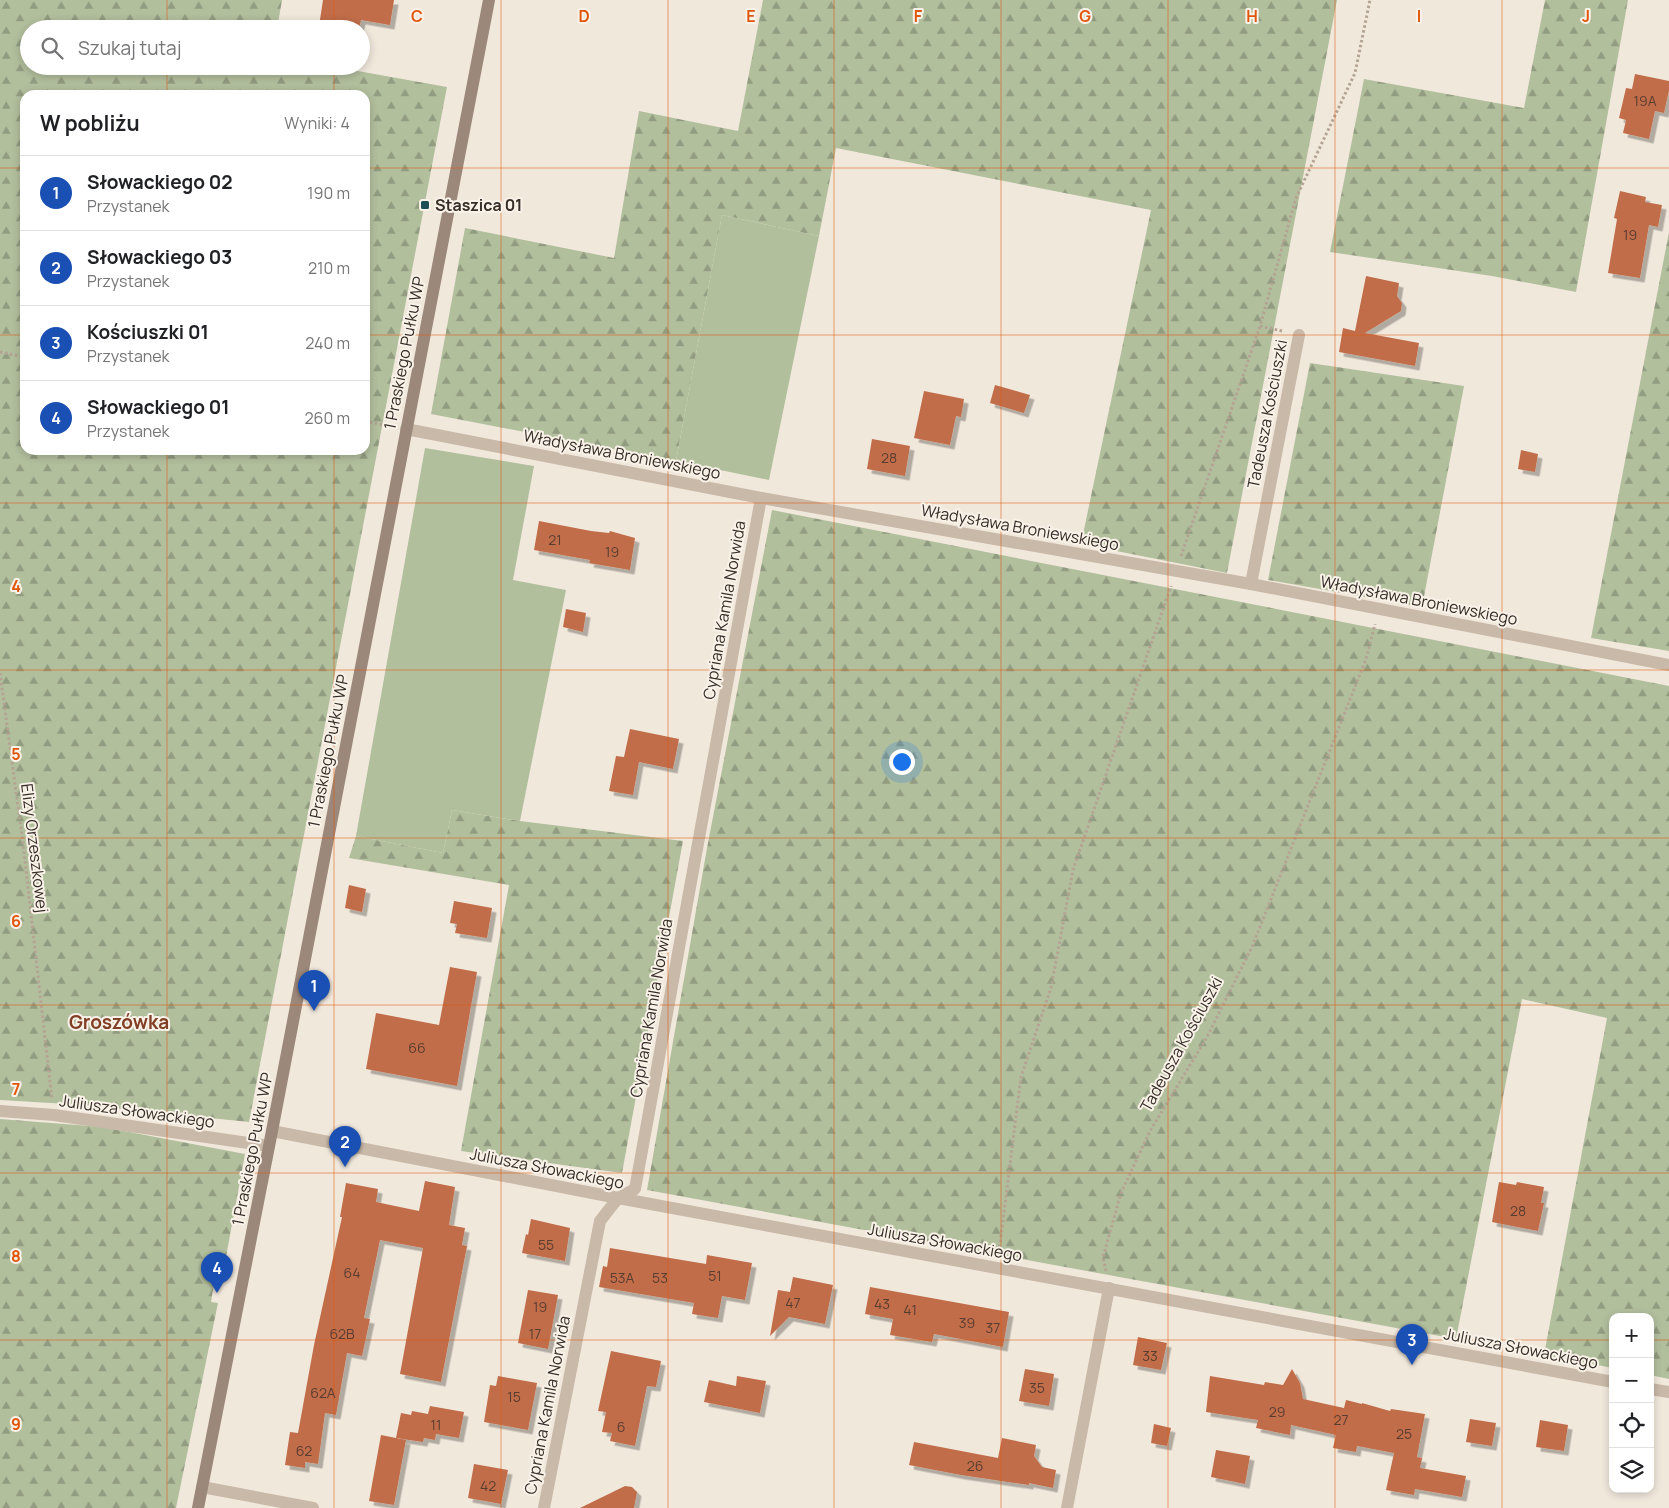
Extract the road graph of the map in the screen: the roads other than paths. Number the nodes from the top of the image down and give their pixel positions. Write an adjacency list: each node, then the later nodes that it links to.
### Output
1 (489, 0): 3 (street, 1 Praskiego Pułku WP)
2 (1299, 335): 5 (street, Tadeusza Kościuszki)
3 (406, 429): 4 (street, Władysława Broniewskiego); 8 (street, 1 Praskiego Pułku WP)
4 (761, 498): 5 (street, Władysława Broniewskiego); 10 (street, Cypriana Kamila Norwida)
5 (1252, 584): 6 (street, Władysława Broniewskiego)
6 (1669, 665)
7 (0, 1110): 9 (street, Juliusza Słowackiego)
8 (272, 1131): 9 (street, 1 Praskiego Pułku WP); 10 (street, Juliusza Słowackiego)
9 (270, 1146): 15 (street, 1 Praskiego Pułku WP)
10 (618, 1198): 11 (street, Juliusza Słowackiego); 18 (street, Cypriana Kamila Norwida)
11 (1109, 1288): 12 (street, Juliusza Słowackiego); 19 (street)
12 (1609, 1381)
13 (1654, 1390): 14 (street)
14 (1669, 1392)
15 (202, 1487): 16 (street, 1 Praskiego Pułku WP); 17 (street)
16 (198, 1508)
17 (313, 1508)
18 (544, 1508)
19 (1067, 1508)

